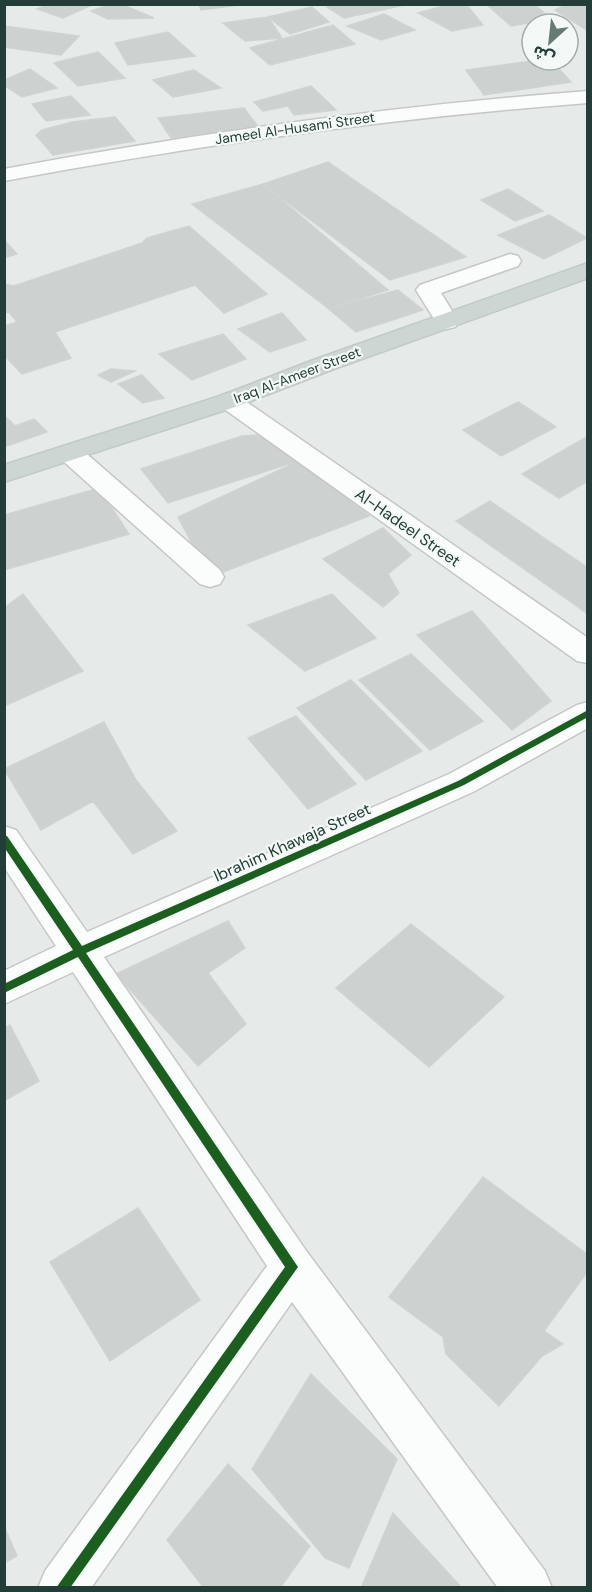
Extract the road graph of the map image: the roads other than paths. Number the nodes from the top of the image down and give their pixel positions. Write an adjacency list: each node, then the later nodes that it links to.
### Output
1 (588, 97): 2 (street, Jameel Al-Husami Street)
2 (4, 175)
3 (510, 261): 5 (street)
4 (588, 270): 5 (main road, Iraq Al-Ameer Street)
5 (447, 322): 6 (main road, Iraq Al-Ameer Street)
6 (229, 401): 7 (main road, Iraq Al-Ameer Street); 10 (street, Al-Hadeel Street)
7 (71, 454): 8 (main road, Iraq Al-Ameer Street); 9 (street)
8 (4, 474)
9 (210, 577)
10 (588, 653)
11 (588, 713): 13 (street, Ibrahim Khawaja Street)
12 (4, 839): 13 (street)
13 (81, 951): 14 (street, Ibrahim Khawaja Street); 15 (street)
14 (4, 989)
15 (292, 1267): 16 (street); 17 (street)
16 (62, 1587)
17 (528, 1587)

